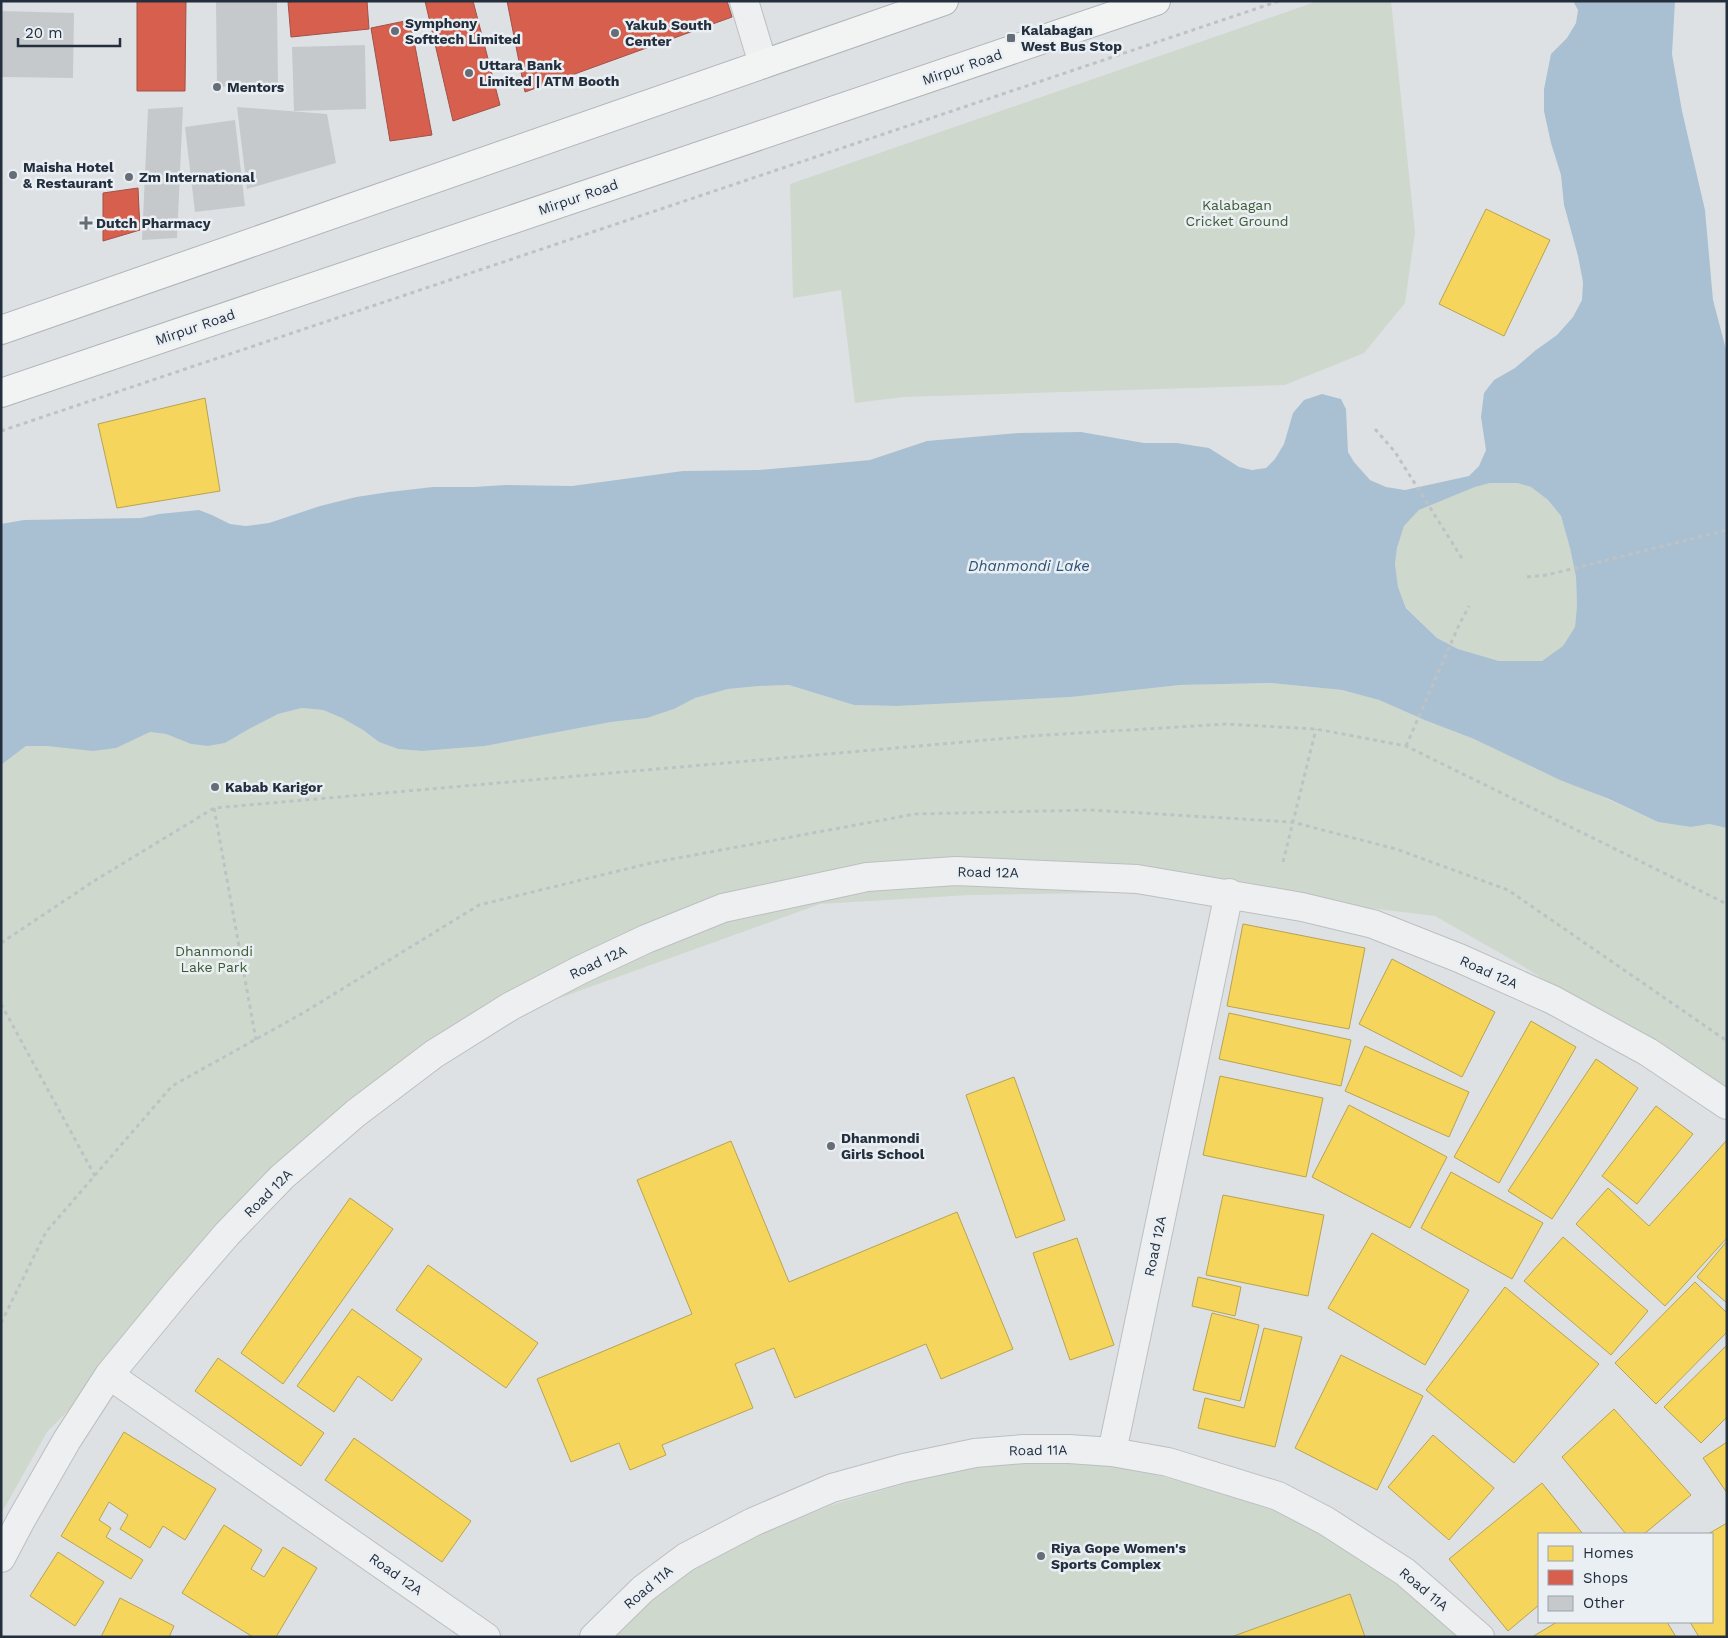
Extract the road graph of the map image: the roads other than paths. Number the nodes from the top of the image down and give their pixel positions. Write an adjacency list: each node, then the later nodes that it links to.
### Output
1 (744, 1): 4 (street)
2 (944, 1): 4 (highway)
3 (1156, 1): 6 (highway, Mirpur Road)
4 (763, 64): 5 (highway)
5 (1, 330)
6 (1, 393)
7 (1229, 893): 8 (street, Road 12A); 9 (street, Road 12A); 10 (street, Road 12A)
8 (1727, 1105)
9 (109, 1375): 11 (street, Road 12A); 12 (street, Road 12A)
10 (1112, 1452): 13 (street, Road 11A); 14 (street, Road 11A)
11 (1, 1558)
12 (486, 1637)
13 (594, 1637)
14 (1480, 1637)

